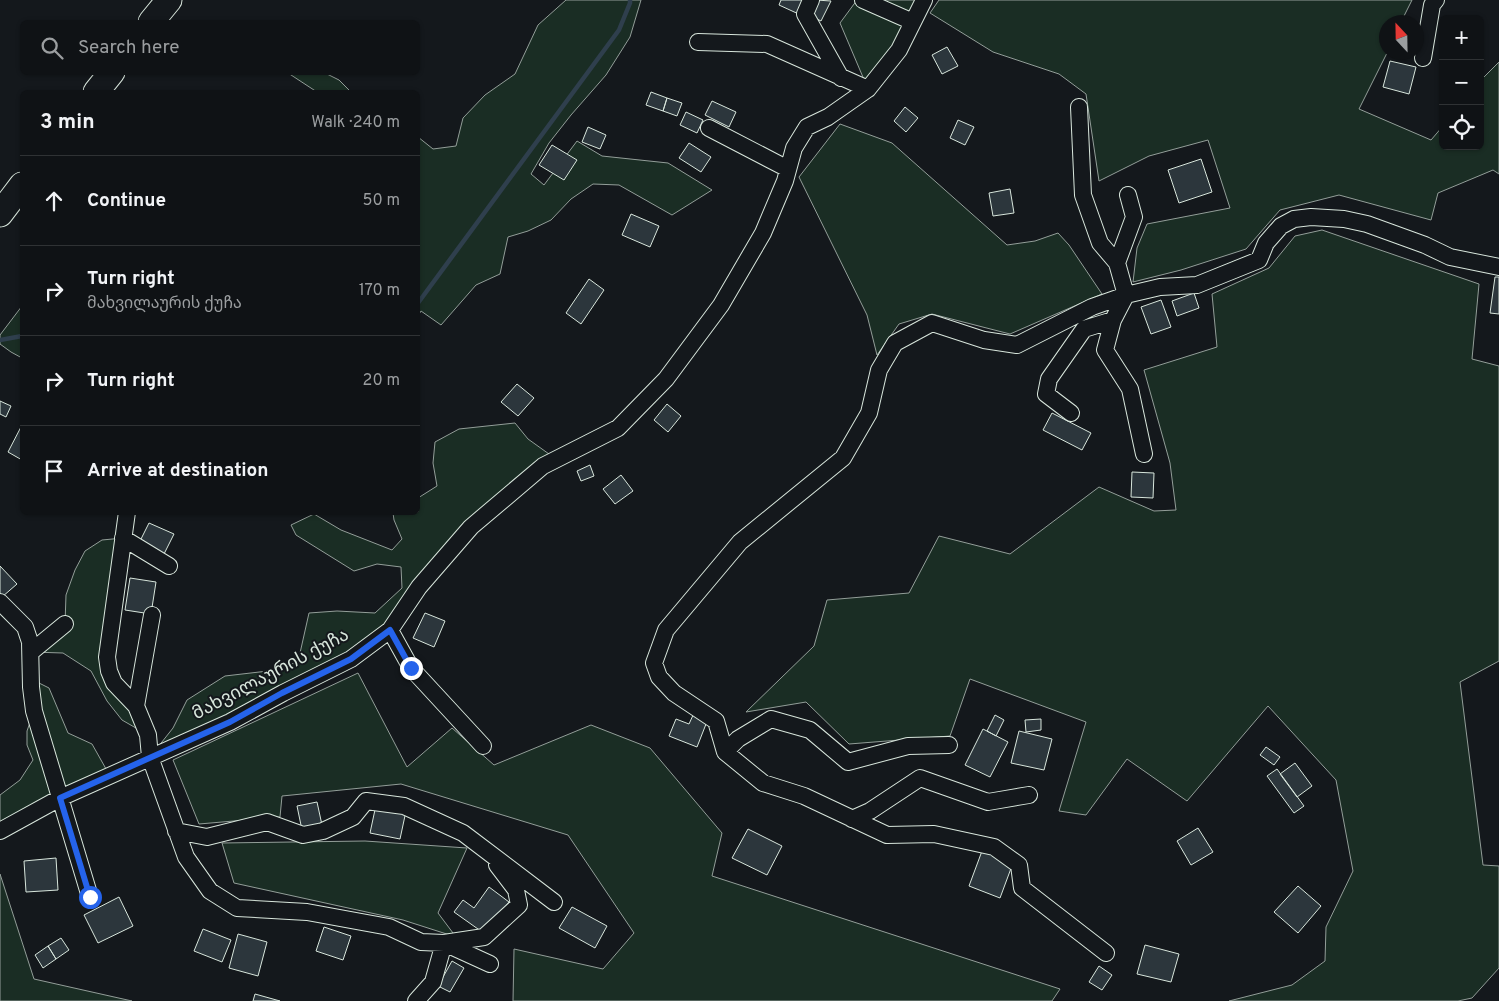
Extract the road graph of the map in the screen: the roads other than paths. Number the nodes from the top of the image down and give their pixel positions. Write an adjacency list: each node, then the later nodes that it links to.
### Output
1 (169, 0): 6 (highway)
2 (811, 0): 11 (street)
3 (863, 0): 7 (street)
4 (924, 0): 7 (street, მახვილაურის ქუჩა)
5 (1436, 0): 9 (street)
6 (154, 20)
7 (913, 22): 12 (street, მახვილაურის ქუჩა)
8 (698, 42): 11 (street)
9 (1424, 52)
10 (110, 75): 13 (highway)
11 (841, 78): 12 (street)
12 (868, 89): 16 (street, მახვილაურის ქუჩა)
13 (98, 90)
14 (1079, 107): 20 (street)
15 (709, 128): 16 (street)
16 (788, 169): 32 (street, მახვილაურის ქუჩა)
17 (20, 188): 19 (highway)
18 (1128, 195): 20 (street)
19 (0, 214)
20 (1118, 263): 22 (street)
21 (1499, 267): 22 (street)
22 (1126, 296): 23 (street); 37 (street)
23 (1113, 320): 24 (street); 25 (street)
24 (1071, 413)
25 (1144, 454)
26 (127, 515): 27 (street)
27 (123, 538): 28 (street); 34 (street)
28 (169, 566)
29 (0, 602): 33 (street)
30 (152, 615): 34 (street)
31 (65, 624): 33 (street)
32 (390, 630): 36 (street); 38 (street, მახვილაურის ქუჩა)
33 (31, 652): 40 (street)
34 (136, 706): 38 (street)
35 (949, 745): 37 (street)
36 (483, 746)
37 (725, 752): 41 (street)
38 (150, 757): 40 (street, მახვილაურის ქუჩა); 42 (street)
39 (1029, 795): 41 (street)
40 (60, 798): 43 (street, მახვილაურის ქუჩა); 45 (street)
41 (852, 819): 48 (street)
42 (176, 831): 44 (street); 47 (street)
43 (0, 832)
44 (485, 849): 46 (street); 47 (street)
45 (90, 897)
46 (554, 902)
47 (444, 943): 49 (street); 50 (street)
48 (1106, 952)
49 (490, 964)
50 (416, 1001)

